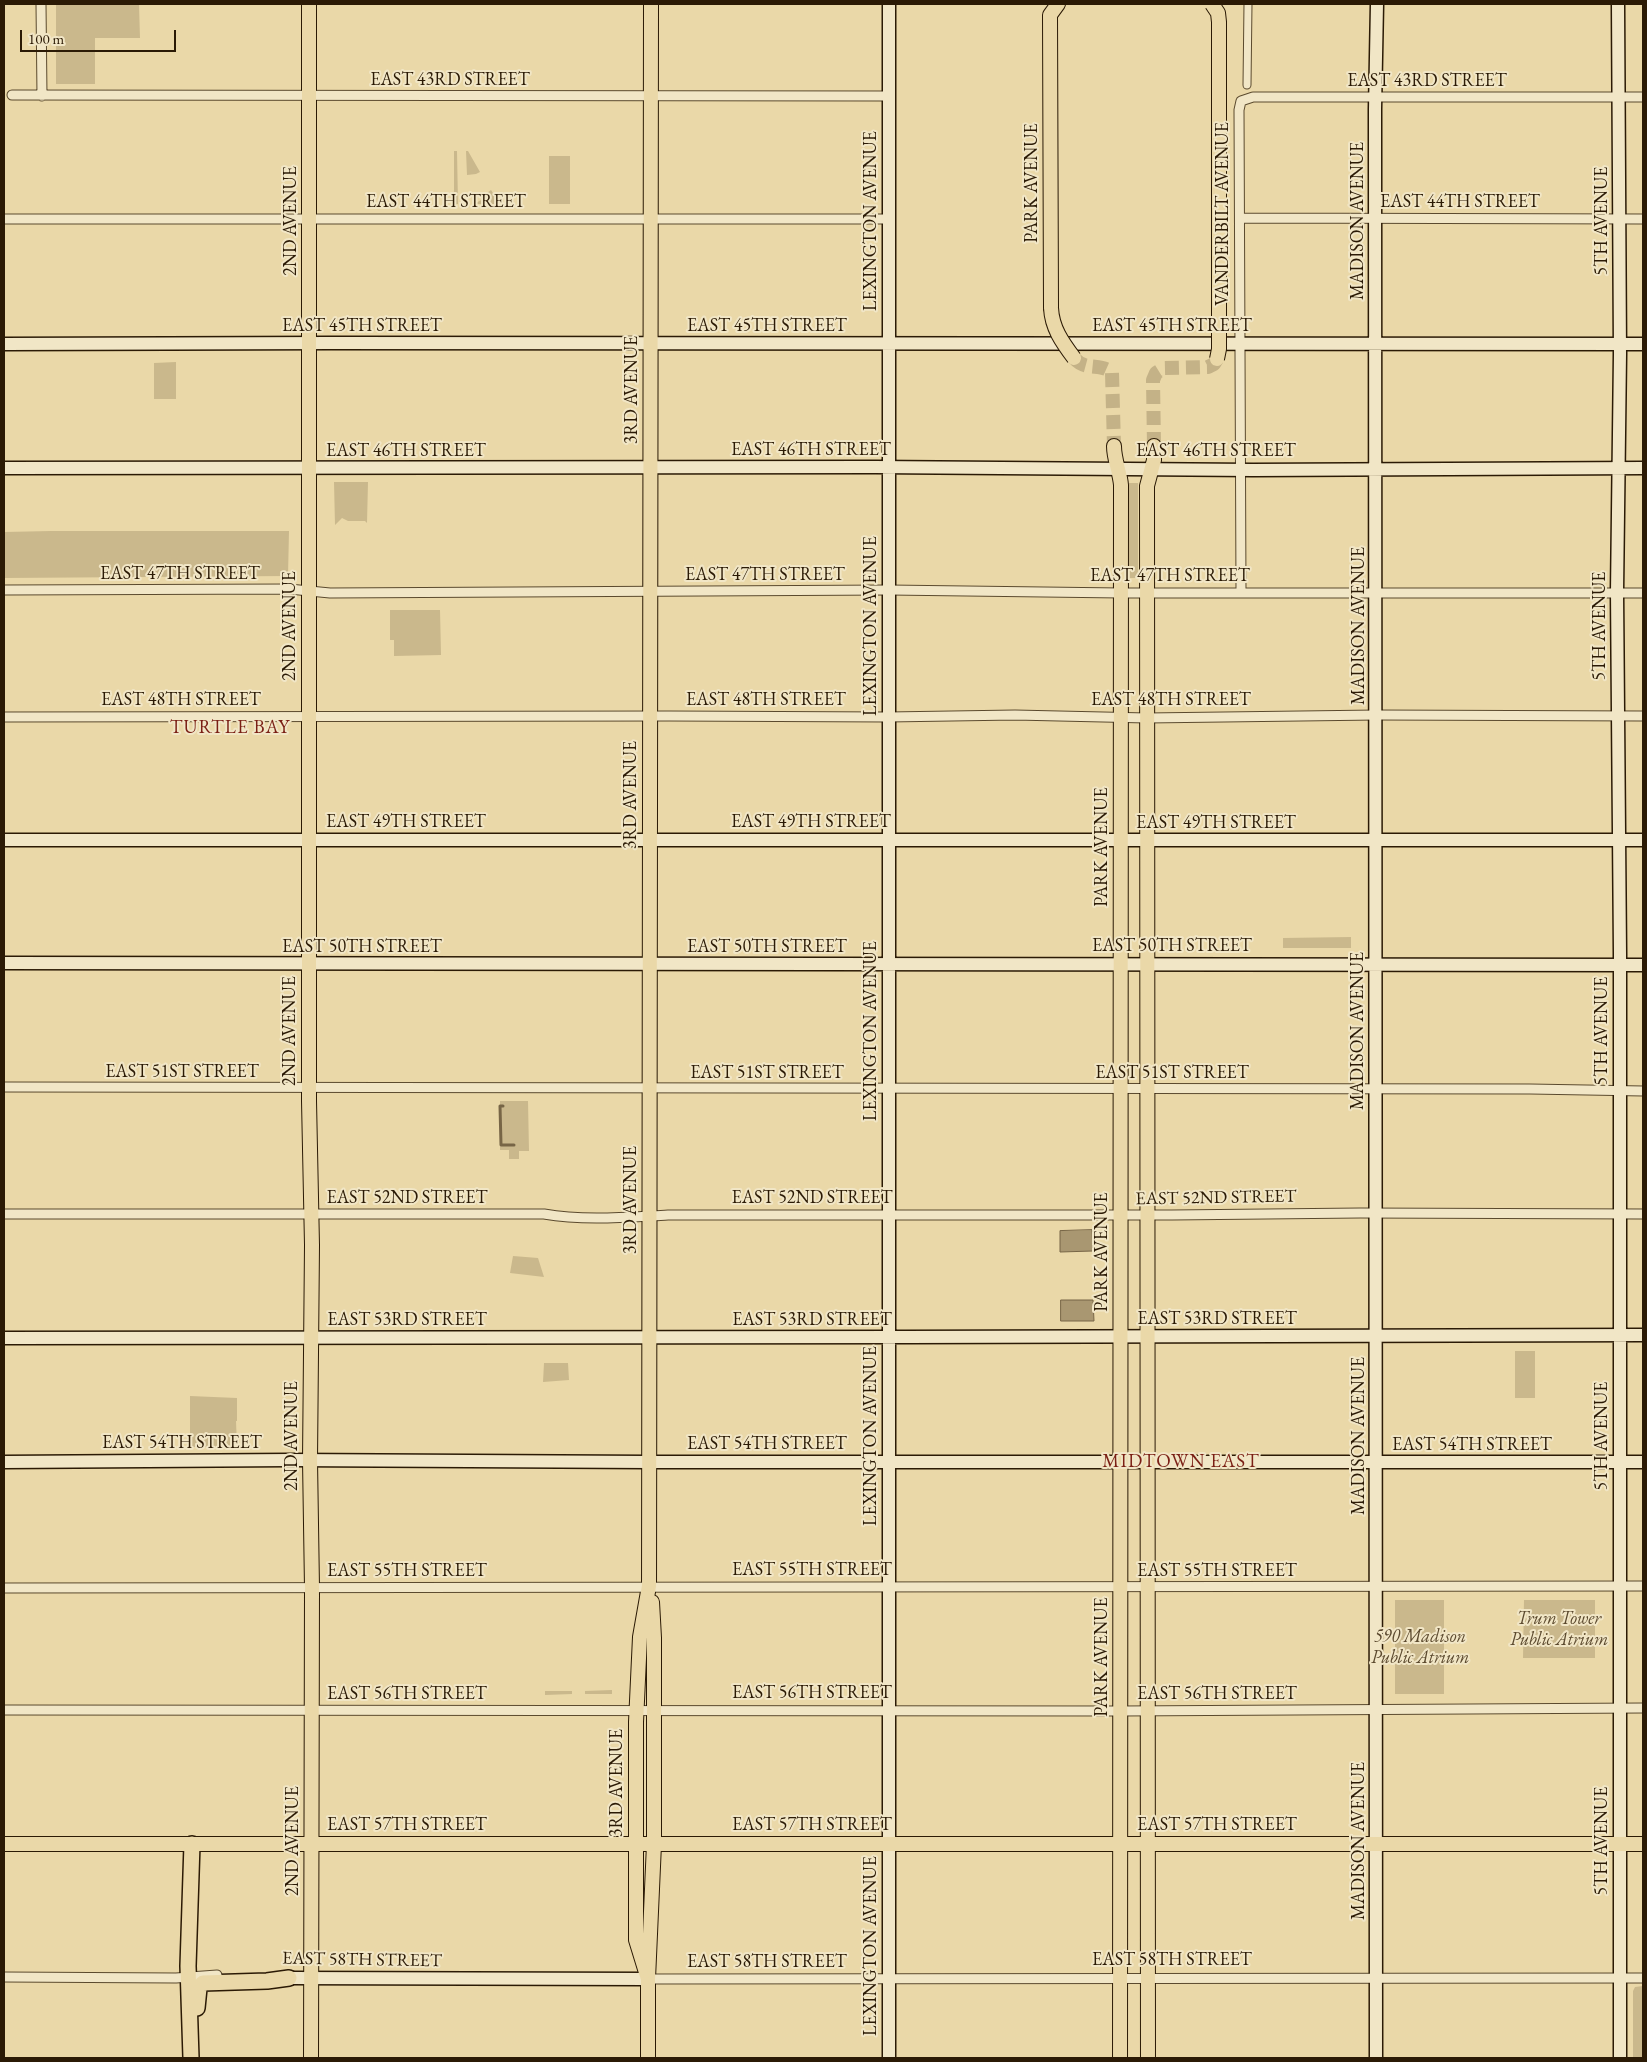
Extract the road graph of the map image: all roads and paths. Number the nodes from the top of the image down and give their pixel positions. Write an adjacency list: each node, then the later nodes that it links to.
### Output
1 (41, 4): 12 (street)
2 (309, 4): 13 (main road, 2ND AVENUE)
3 (651, 4): 15 (main road, 3RD AVENUE)
4 (889, 4): 14 (main road, LEXINGTON AVENUE)
5 (1058, 4): 36 (main road, PARK AVENUE, bridge)
6 (1212, 4): 37 (main road, bridge)
7 (1248, 4): 10 (street)
8 (1377, 4): 16 (main road, MADISON AVENUE)
9 (1618, 4): 17 (main road, 5TH AVENUE)
10 (1248, 85)
11 (12, 95): 12 (street, EAST 43RD STREET)
12 (42, 96): 13 (street, EAST 43RD STREET)
13 (309, 96): 15 (street, EAST 43RD STREET); 23 (main road, 2ND AVENUE)
14 (889, 96): 15 (street, EAST 43RD STREET); 25 (main road, LEXINGTON AVENUE)
15 (651, 97): 24 (main road, 3RD AVENUE)
16 (1376, 97): 17 (street, EAST 43RD STREET); 19 (street, EAST 43RD STREET); 21 (main road, MADISON AVENUE)
17 (1619, 97): 18 (street, EAST 43RD STREET); 26 (main road, 5TH AVENUE)
18 (1643, 97)
19 (1239, 106): 20 (street, VANDERBILT AVENUE)
20 (1240, 218): 21 (street, EAST 44TH STREET); 30 (street, VANDERBILT AVENUE)
21 (1376, 218): 26 (street, EAST 44TH STREET); 33 (main road, MADISON AVENUE)
22 (4, 219): 23 (street, EAST 44TH STREET)
23 (310, 219): 24 (street, EAST 44TH STREET); 28 (main road, 2ND AVENUE)
24 (650, 219): 25 (street, EAST 44TH STREET); 32 (main road, 3RD AVENUE)
25 (889, 219): 29 (main road, LEXINGTON AVENUE)
26 (1619, 219): 27 (street, EAST 44TH STREET); 34 (main road, 5TH AVENUE)
27 (1643, 219)
28 (309, 343): 31 (main road, EAST 45TH STREET); 32 (main road, EAST 45TH STREET); 42 (main road, 2ND AVENUE)
29 (889, 343): 30 (main road, EAST 45TH STREET); 32 (main road, EAST 45TH STREET); 40 (main road, LEXINGTON AVENUE)
30 (1240, 343): 33 (main road, EAST 45TH STREET); 49 (street, VANDERBILT AVENUE)
31 (4, 344)
32 (650, 344): 43 (main road, 3RD AVENUE)
33 (1376, 344): 34 (main road, EAST 45TH STREET); 48 (main road, MADISON AVENUE)
34 (1620, 344): 35 (main road, EAST 45TH STREET); 46 (main road, 5TH AVENUE)
35 (1643, 344)
36 (1074, 358)
37 (1217, 359)
38 (1114, 446): 44 (main road, PARK AVENUE)
39 (1154, 446): 45 (main road)
40 (889, 467): 43 (main road, EAST 46TH STREET); 44 (main road, EAST 46TH STREET); 51 (main road, LEXINGTON AVENUE)
41 (4, 468): 42 (main road, EAST 46TH STREET)
42 (309, 468): 43 (main road, EAST 46TH STREET); 52 (main road, 2ND AVENUE)
43 (650, 468): 54 (main road, 3RD AVENUE)
44 (1117, 468): 45 (main road, EAST 46TH STREET); 58 (main road, PARK AVENUE)
45 (1151, 468): 49 (main road, EAST 46TH STREET); 55 (main road)
46 (1619, 468): 47 (main road, EAST 46TH STREET); 48 (main road, EAST 46TH STREET); 57 (main road, 5TH AVENUE)
47 (1643, 468)
48 (1376, 469): 49 (main road, EAST 46TH STREET); 56 (main road, MADISON AVENUE)
49 (1241, 470): 53 (street, VANDERBILT AVENUE)
50 (4, 590): 52 (street, EAST 47TH STREET)
51 (888, 590): 54 (street, EAST 47TH STREET); 58 (street, EAST 47TH STREET); 66 (main road, LEXINGTON AVENUE)
52 (309, 591): 54 (street, EAST 47TH STREET); 61 (main road, 2ND AVENUE)
53 (1241, 591): 55 (street, EAST 47TH STREET); 56 (street, EAST 47TH STREET)
54 (650, 592): 62 (main road, 3RD AVENUE)
55 (1147, 592): 58 (street, EAST 47TH STREET); 68 (main road)
56 (1377, 592): 57 (street, EAST 47TH STREET); 60 (main road, MADISON AVENUE)
57 (1617, 592): 59 (street, EAST 47TH STREET); 63 (main road, 5TH AVENUE)
58 (1121, 593): 67 (main road, PARK AVENUE)
59 (1643, 593)
60 (1377, 715): 63 (street, EAST 48TH STREET); 68 (street, EAST 48TH STREET); 73 (main road, MADISON AVENUE)
61 (309, 716): 62 (street, EAST 48TH STREET); 65 (street, EAST 48TH STREET); 70 (main road, 2ND AVENUE)
62 (650, 716): 66 (street, EAST 48TH STREET); 71 (main road, 3RD AVENUE)
63 (1618, 716): 64 (street, EAST 48TH STREET); 74 (main road, 5TH AVENUE)
64 (1643, 716)
65 (4, 717)
66 (888, 717): 67 (street, EAST 48TH STREET); 72 (main road, LEXINGTON AVENUE)
67 (1121, 718): 68 (street, EAST 48TH STREET); 76 (main road, PARK AVENUE)
68 (1148, 718): 77 (main road)
69 (4, 840): 70 (main road, EAST 49TH STREET)
70 (309, 840): 71 (main road, EAST 49TH STREET); 79 (main road, 2ND AVENUE)
71 (650, 840): 72 (main road, EAST 49TH STREET); 84 (main road, 3RD AVENUE)
72 (889, 840): 76 (main road, EAST 49TH STREET); 80 (main road, LEXINGTON AVENUE)
73 (1376, 840): 74 (main road, EAST 49TH STREET); 77 (main road, EAST 49TH STREET); 83 (main road, MADISON AVENUE)
74 (1619, 840): 75 (main road, EAST 49TH STREET); 85 (main road, 5TH AVENUE)
75 (1643, 840)
76 (1121, 841): 77 (main road, EAST 49TH STREET); 81 (main road, PARK AVENUE)
77 (1147, 841): 82 (main road)
78 (4, 963): 79 (main road, EAST 50TH STREET)
79 (309, 964): 84 (main road, EAST 50TH STREET); 88 (main road, 2ND AVENUE)
80 (889, 964): 81 (main road, EAST 50TH STREET); 84 (main road, EAST 50TH STREET); 90 (main road, LEXINGTON AVENUE)
81 (1121, 964): 82 (main road, EAST 50TH STREET); 92 (main road, PARK AVENUE)
82 (1147, 964): 83 (main road, EAST 50TH STREET); 93 (main road)
83 (1376, 964): 85 (main road, EAST 50TH STREET); 91 (main road, MADISON AVENUE)
84 (650, 965): 89 (main road, 3RD AVENUE)
85 (1620, 965): 86 (main road, EAST 50TH STREET); 94 (main road, 5TH AVENUE)
86 (1643, 966)
87 (4, 1087): 88 (street, EAST 51ST STREET)
88 (309, 1088): 89 (street, EAST 51ST STREET); 98 (main road, 2ND AVENUE)
89 (650, 1089): 90 (street, EAST 51ST STREET); 104 (main road, 3RD AVENUE)
90 (889, 1089): 92 (street, EAST 51ST STREET); 99 (main road, LEXINGTON AVENUE)
91 (1376, 1089): 93 (street, EAST 51ST STREET); 94 (street, EAST 51ST STREET); 96 (main road, MADISON AVENUE)
92 (1121, 1090): 93 (street, EAST 51ST STREET); 102 (main road, PARK AVENUE)
93 (1147, 1090): 103 (main road)
94 (1619, 1090): 95 (street, EAST 51ST STREET); 100 (main road, 5TH AVENUE)
95 (1643, 1091)
96 (1376, 1213): 100 (street, EAST 52ND STREET); 103 (street, EAST 52ND STREET); 107 (main road, MADISON AVENUE)
97 (4, 1214): 98 (street, EAST 52ND STREET)
98 (312, 1214): 104 (street, EAST 52ND STREET); 108 (main road, 2ND AVENUE)
99 (889, 1214): 102 (street, EAST 52ND STREET); 104 (street, EAST 52ND STREET); 110 (main road, LEXINGTON AVENUE)
100 (1620, 1214): 101 (street, EAST 52ND STREET); 106 (main road, 5TH AVENUE)
101 (1643, 1214)
102 (1121, 1215): 103 (street, EAST 52ND STREET); 111 (main road, PARK AVENUE)
103 (1147, 1215): 112 (main road)
104 (650, 1216): 109 (main road, 3RD AVENUE)
105 (1643, 1334): 106 (main road, EAST 53RD STREET)
106 (1620, 1335): 107 (main road, EAST 53RD STREET); 121 (main road, 5TH AVENUE)
107 (1376, 1336): 112 (main road, EAST 53RD STREET); 120 (main road, MADISON AVENUE)
108 (311, 1337): 109 (main road, EAST 53RD STREET); 113 (main road, EAST 53RD STREET); 114 (main road, 2ND AVENUE)
109 (650, 1337): 110 (main road, EAST 53RD STREET); 117 (main road, 3RD AVENUE)
110 (889, 1337): 111 (main road, EAST 53RD STREET); 115 (main road, LEXINGTON AVENUE)
111 (1121, 1337): 112 (main road, EAST 53RD STREET); 118 (main road, PARK AVENUE)
112 (1147, 1337): 119 (main road)
113 (4, 1338)
114 (310, 1460): 116 (main road, EAST 54TH STREET); 117 (main road, EAST 54TH STREET); 129 (main road, 2ND AVENUE)
115 (888, 1461): 117 (main road, EAST 54TH STREET); 118 (main road, EAST 54TH STREET); 126 (main road, LEXINGTON AVENUE)
116 (4, 1462)
117 (649, 1462): 123 (main road, 3RD AVENUE)
118 (1121, 1462): 119 (main road, EAST 54TH STREET); 130 (main road, PARK AVENUE)
119 (1147, 1462): 120 (main road, EAST 54TH STREET); 131 (main road)
120 (1377, 1462): 121 (main road, EAST 54TH STREET); 127 (main road, MADISON AVENUE)
121 (1620, 1462): 122 (main road, EAST 54TH STREET); 124 (main road, 5TH AVENUE)
122 (1643, 1462)
123 (649, 1586): 126 (street, EAST 55TH STREET); 129 (street, EAST 55TH STREET); 138 (main road, 3RD AVENUE); 139 (main road, 3RD AVENUE)
124 (1620, 1586): 125 (street, EAST 55TH STREET); 127 (street, EAST 55TH STREET); 132 (main road, 5TH AVENUE)
125 (1643, 1586)
126 (888, 1587): 130 (street, EAST 55TH STREET); 134 (main road, LEXINGTON AVENUE)
127 (1377, 1587): 131 (street, EAST 55TH STREET); 135 (main road, MADISON AVENUE)
128 (4, 1588): 129 (street, EAST 55TH STREET)
129 (312, 1588): 137 (main road, 2ND AVENUE)
130 (1121, 1588): 131 (street, EAST 55TH STREET); 140 (main road, PARK AVENUE)
131 (1147, 1588): 141 (main road)
132 (1620, 1708): 133 (street, EAST 56TH STREET); 135 (street, EAST 56TH STREET); 151 (main road, 5TH AVENUE)
133 (1643, 1708)
134 (889, 1709): 139 (street, EAST 56TH STREET); 140 (street, EAST 56TH STREET); 143 (main road, LEXINGTON AVENUE)
135 (1376, 1709): 141 (street, EAST 56TH STREET); 150 (main road, MADISON AVENUE)
136 (4, 1710): 137 (street, EAST 56TH STREET)
137 (312, 1710): 138 (street, EAST 56TH STREET); 142 (main road, 2ND AVENUE)
138 (637, 1710): 139 (street, EAST 56TH STREET); 148 (main road, 3RD AVENUE)
139 (654, 1710): 149 (main road, 3RD AVENUE)
140 (1121, 1711): 141 (street, EAST 56TH STREET); 144 (main road, PARK AVENUE)
141 (1147, 1711): 145 (main road)
142 (312, 1843): 147 (main road, EAST 57TH STREET); 148 (main road, EAST 57TH STREET); 158 (main road, 2ND AVENUE)
143 (889, 1843): 144 (main road, EAST 57TH STREET); 149 (main road, EAST 57TH STREET); 159 (main road, LEXINGTON AVENUE)
144 (1121, 1843): 145 (main road, EAST 57TH STREET); 160 (main road, PARK AVENUE)
145 (1148, 1843): 150 (main road, EAST 57TH STREET); 161 (main road)
146 (4, 1844): 147 (main road, EAST 57TH STREET)
147 (192, 1844): 155 (highway)
148 (636, 1844): 149 (main road, EAST 57TH STREET); 154 (main road, 3RD AVENUE)
149 (654, 1844): 153 (main road, 3RD AVENUE)
150 (1377, 1844): 151 (main road, EAST 57TH STREET); 162 (main road, MADISON AVENUE)
151 (1619, 1844): 152 (main road, EAST 57TH STREET); 163 (main road, 5TH AVENUE)
152 (1643, 1844)
153 (654, 1875): 154 (main road); 165 (main road, 3RD AVENUE)
154 (636, 1907): 165 (main road, 3RD AVENUE)
155 (188, 1976): 156 (street, EAST 58TH STREET); 157 (street, EAST 58TH STREET); 166 (highway)
156 (4, 1978)
157 (289, 1978): 158 (main road, EAST 58TH STREET); 166 (highway)
158 (310, 1978): 165 (main road, EAST 58TH STREET); 167 (main road, 2ND AVENUE)
159 (889, 1978): 160 (street, EAST 58TH STREET); 165 (street, EAST 58TH STREET); 169 (main road, LEXINGTON AVENUE)
160 (1120, 1978): 161 (street, EAST 58TH STREET); 170 (main road, PARK AVENUE)
161 (1148, 1978): 162 (street, EAST 58TH STREET); 171 (main road)
162 (1376, 1978): 163 (street, EAST 58TH STREET); 172 (main road, MADISON AVENUE)
163 (1620, 1978): 164 (street, EAST 58TH STREET); 173 (main road, 5TH AVENUE)
164 (1643, 1978)
165 (648, 1979): 168 (main road, 3RD AVENUE)
166 (191, 2053)
167 (311, 2058)
168 (648, 2058)
169 (889, 2058)
170 (1120, 2058)
171 (1148, 2058)
172 (1376, 2058)
173 (1620, 2058)

